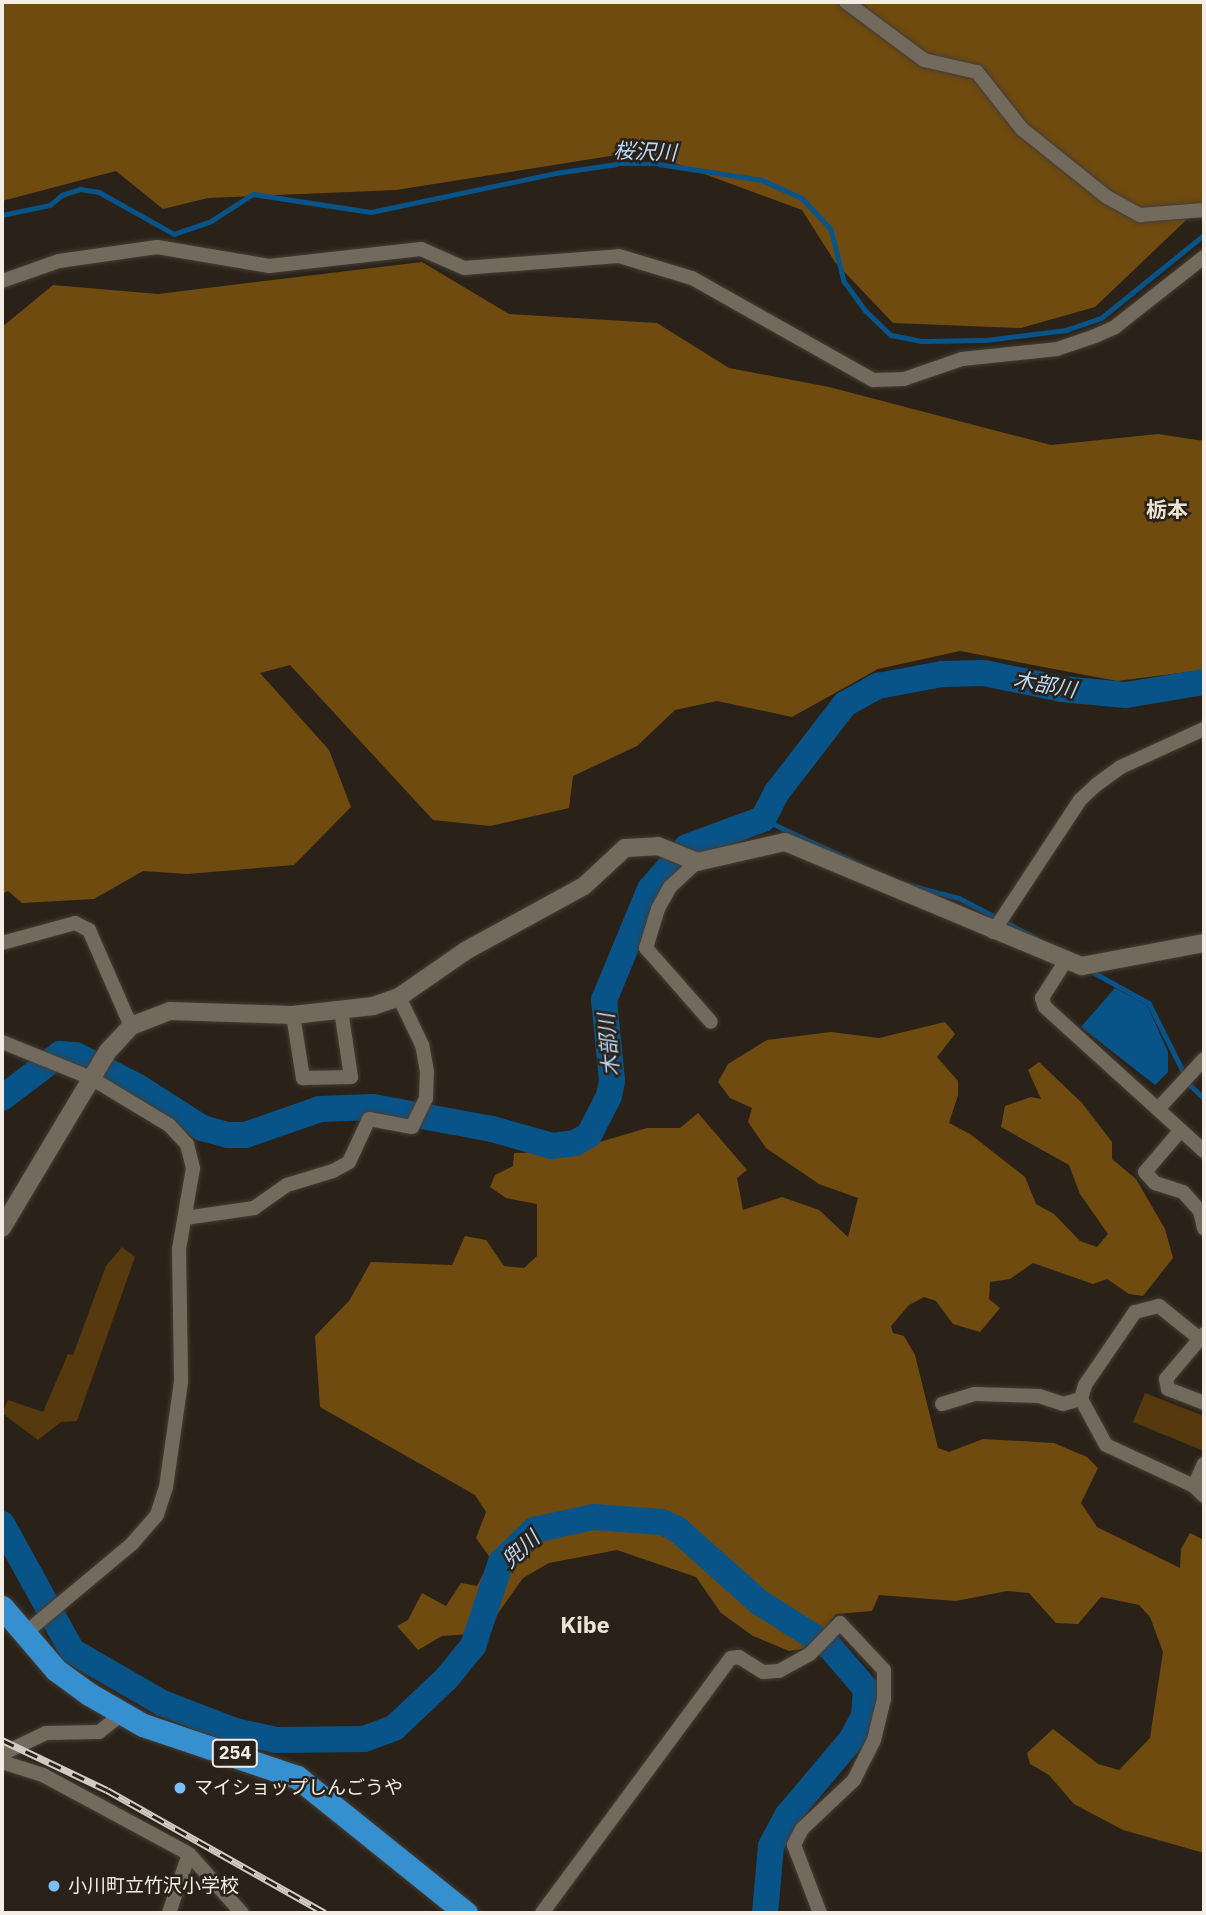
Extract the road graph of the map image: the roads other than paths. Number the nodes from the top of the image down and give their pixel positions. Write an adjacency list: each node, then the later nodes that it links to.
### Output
1 (846, 2): 2 (street)
2 (1204, 210)
3 (1204, 257): 4 (street)
4 (2, 281)
5 (1204, 729): 7 (street)
6 (697, 862): 7 (street); 11 (street); 14 (street)
7 (993, 932): 10 (street)
8 (2, 943): 15 (street)
9 (1204, 943): 10 (street)
10 (1065, 962): 19 (street)
11 (399, 998): 12 (street); 22 (street)
12 (341, 1010): 13 (street); 13 (street)
13 (293, 1015): 15 (street)
14 (711, 1021)
15 (131, 1026): 18 (street)
16 (2, 1042): 18 (street)
17 (1204, 1059): 19 (street)
18 (91, 1078): 22 (street); 23 (street)
19 (1158, 1109): 20 (street)
20 (1181, 1129): 21 (street); 24 (street)
21 (1204, 1151)
22 (185, 1218): 32 (street)
23 (2, 1228)
24 (1204, 1229)
25 (1202, 1337): 26 (street); 27 (street)
26 (1081, 1399): 28 (street); 30 (street)
27 (1204, 1403)
28 (942, 1405)
29 (1204, 1464): 30 (street)
30 (1199, 1491)
31 (2, 1607): 32 (highway, 254)
32 (23, 1635): 33 (highway, 254)
33 (121, 1716): 34 (street); 39 (highway, 254)
34 (2, 1754)
35 (2, 1762): 36 (street)
36 (189, 1854): 37 (street); 38 (street)
37 (169, 1913)
38 (242, 1913)
39 (466, 1913)
40 (542, 1913): 41 (street)
41 (820, 1913)

